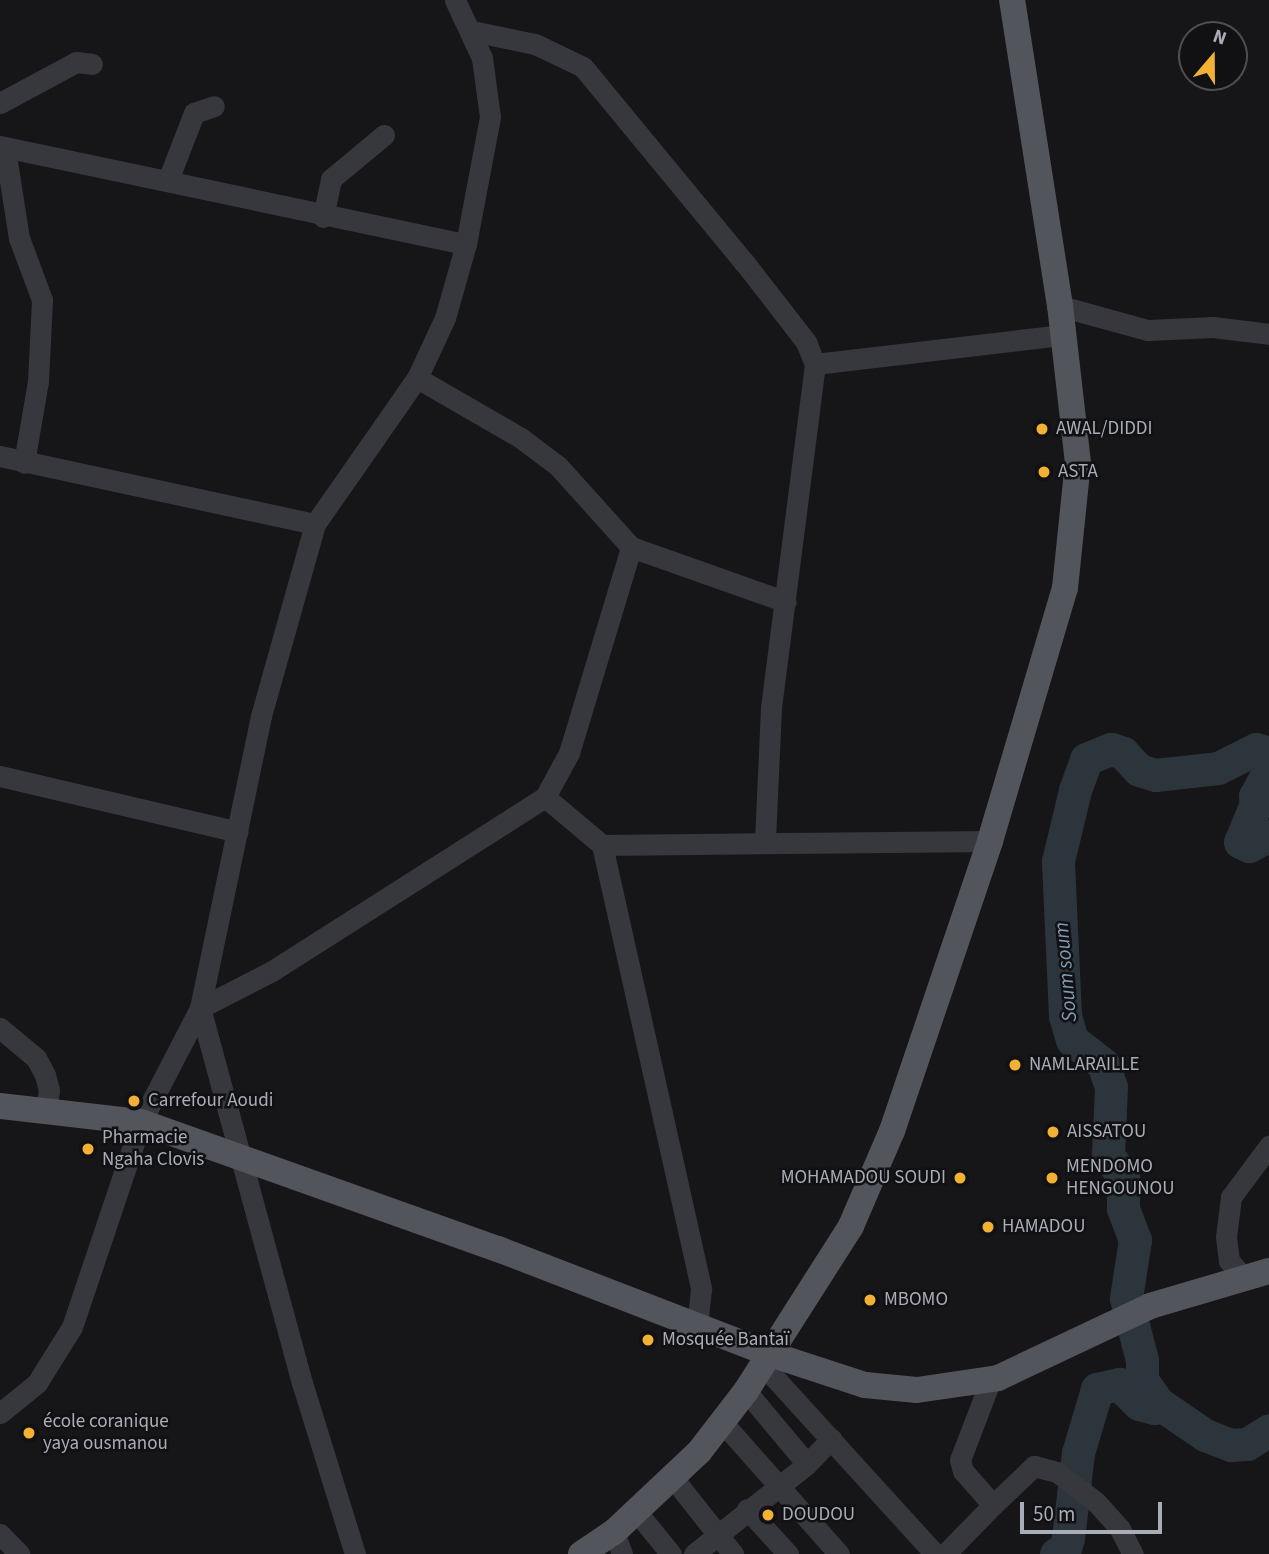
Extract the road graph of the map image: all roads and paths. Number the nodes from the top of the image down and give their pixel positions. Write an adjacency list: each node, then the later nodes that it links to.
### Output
1 (455, 0): 3 (street)
2 (1012, 0): 12 (main road)
3 (472, 31): 11 (street); 15 (street)
4 (92, 64): 5 (street)
5 (0, 103)
6 (214, 106): 9 (street)
7 (384, 135): 10 (street)
8 (3, 148): 9 (street); 18 (street)
9 (168, 180): 10 (street)
10 (323, 217): 11 (street)
11 (466, 244): 16 (street)
12 (1060, 306): 13 (street); 14 (main road)
13 (1269, 334)
14 (1063, 335): 15 (street); 26 (main road)
15 (815, 365): 21 (street)
16 (417, 379): 19 (street); 20 (street)
17 (0, 456): 18 (street)
18 (24, 463): 19 (street)
19 (315, 524): 24 (street)
20 (631, 547): 21 (street); 23 (street)
21 (786, 602): 25 (street)
22 (0, 776): 24 (street)
23 (545, 797): 27 (street); 28 (street)
24 (238, 832): 28 (street)
25 (765, 841): 26 (street); 27 (street)
26 (990, 841): 37 (main road)
27 (602, 845): 36 (street)
28 (200, 1008): 32 (street); 34 (street)
29 (0, 1028): 31 (street)
30 (0, 1105): 31 (main road)
31 (46, 1110): 32 (main road)
32 (141, 1122): 34 (main road); 40 (street)
33 (1269, 1146): 35 (street)
34 (243, 1156): 36 (main road); 54 (street)
35 (1256, 1275): 38 (main road)
36 (696, 1326): 37 (main road)
37 (766, 1360): 38 (main road); 39 (main road); 42 (street)
38 (990, 1379): 46 (street)
39 (746, 1391): 41 (main road); 43 (street)
40 (0, 1413)
41 (723, 1423): 44 (main road); 45 (street)
42 (831, 1439): 43 (street); 60 (street)
43 (807, 1464): 45 (street)
44 (673, 1478): 48 (main road); 50 (street)
45 (778, 1487): 47 (street); 59 (street)
46 (993, 1506): 61 (street); 62 (street)
47 (747, 1508): 50 (street); 58 (street)
48 (636, 1511): 51 (main road); 55 (street)
49 (0, 1534): 53 (street)
50 (716, 1535): 56 (street); 57 (street)
51 (618, 1543): 52 (main road)
52 (584, 1553)
53 (19, 1554)
54 (355, 1554)
55 (671, 1554)
56 (694, 1554)
57 (733, 1554)
58 (788, 1554)
59 (839, 1554)
60 (935, 1554)
61 (945, 1554)
62 (1133, 1554)

